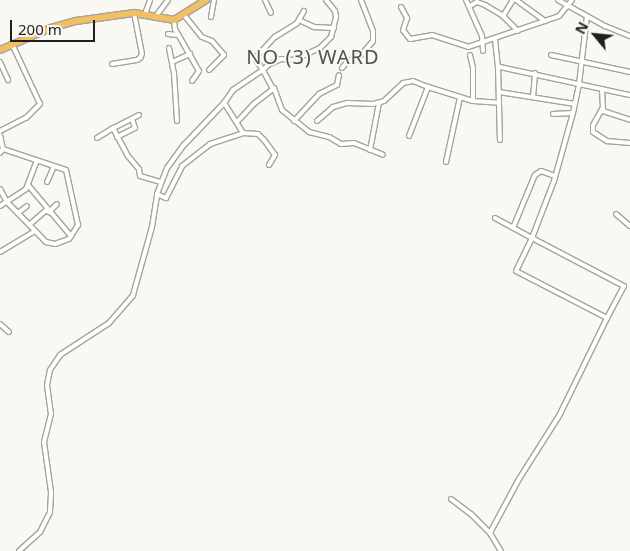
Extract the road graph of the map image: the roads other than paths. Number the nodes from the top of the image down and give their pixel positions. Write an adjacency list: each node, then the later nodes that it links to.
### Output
1 (150, 0): 18 (street)
2 (168, 0): 22 (street)
3 (206, 0): 19 (highway)
4 (214, 0): 23 (street)
5 (265, 0): 17 (street)
6 (326, 0): 27 (street)
7 (361, 0): 46 (street)
8 (466, 0): 13 (street)
9 (514, 0): 20 (street); 26 (street)
10 (558, 0): 12 (street)
11 (572, 0): 12 (street)
12 (568, 5): 21 (street); 26 (street)
13 (470, 6): 20 (street); 33 (street)
14 (401, 7): 33 (street)
15 (304, 11): 25 (street)
16 (134, 13): 18 (highway); 34 (highway); 44 (street)
17 (271, 13)
18 (146, 14): 22 (highway)
19 (184, 15): 24 (highway); 47 (street)
20 (502, 16): 28 (street)
21 (587, 16): 31 (street); 41 (street)
22 (156, 17): 24 (highway)
23 (211, 17)
24 (174, 20): 30 (street)
25 (299, 20): 27 (street); 48 (street)
26 (545, 21): 28 (street)
27 (334, 28): 48 (street)
28 (518, 31): 32 (street)
29 (168, 34): 30 (street)
30 (178, 35): 38 (street)
31 (630, 36)
32 (495, 39): 33 (street); 45 (street)
33 (482, 43): 37 (street)
34 (12, 44): 36 (highway); 78 (street)
35 (169, 48): 43 (street)
36 (0, 50)
37 (483, 51)
38 (190, 54): 43 (street); 53 (street)
39 (470, 55): 62 (street)
40 (551, 55): 41 (street)
41 (582, 61): 49 (street); 54 (street)
42 (0, 62): 52 (street)
43 (172, 62): 73 (street)
44 (112, 64)
45 (498, 66): 50 (street); 58 (street)
46 (342, 68)
47 (209, 70)
48 (263, 70): 56 (street); 63 (street)
49 (630, 72)
50 (536, 73): 54 (street); 61 (street)
51 (339, 75): 74 (street)
52 (8, 80)
53 (192, 81)
54 (579, 84): 57 (street); 66 (street)
55 (428, 87): 60 (street); 64 (street); 81 (street)
56 (274, 88): 74 (street); 76 (street)
57 (602, 89): 59 (street); 67 (street)
58 (499, 92): 61 (street); 65 (street)
59 (630, 96)
60 (460, 97): 62 (street); 90 (street)
61 (533, 97): 66 (street)
62 (473, 101): 65 (street)
63 (224, 103): 76 (street); 95 (street)
64 (379, 103): 75 (street); 86 (street)
65 (499, 103): 84 (street)
66 (575, 104): 68 (street)
67 (602, 109): 72 (street); 85 (street)
68 (573, 113): 69 (street); 93 (street)
69 (553, 114)
70 (139, 115): 71 (street)
71 (132, 119): 77 (street); 82 (street)
72 (630, 120)
73 (177, 121)
74 (294, 121): 86 (street)
75 (317, 121)
76 (237, 122): 79 (street)
77 (113, 128): 82 (street); 83 (street)
78 (0, 131)
79 (243, 133): 91 (street); 98 (street)
80 (0, 135): 87 (street)
81 (409, 136)
82 (118, 137): 95 (street)
83 (98, 138)
84 (500, 140)
85 (630, 143)
86 (370, 150): 88 (street)
87 (1, 151): 89 (street)
88 (384, 155)
89 (37, 161): 92 (street); 96 (street)
90 (446, 162)
91 (269, 165)
92 (54, 166): 94 (street); 111 (street)
93 (555, 176): 109 (street); 112 (street)
94 (47, 182)
95 (161, 182): 98 (street)
96 (28, 185): 99 (street); 103 (street)
97 (0, 190): 99 (street)
98 (157, 194): 121 (street)
99 (7, 202): 101 (street); 104 (street)
100 (57, 204): 103 (street)
101 (0, 206)
102 (28, 206): 104 (street)
103 (49, 210): 107 (street); 111 (street)
104 (18, 213): 107 (street)
105 (616, 214): 108 (street)
106 (495, 218): 109 (street)
107 (29, 225): 110 (street)
108 (630, 226)
109 (513, 228): 112 (street)
110 (35, 231): 111 (street); 113 (street)
111 (71, 236)
112 (532, 238): 114 (street); 116 (street)
113 (0, 252)
114 (624, 286): 115 (street); 116 (street)
115 (630, 288)
116 (607, 318): 120 (street)
117 (1, 326): 118 (street)
118 (9, 332)
119 (450, 499): 120 (street)
120 (490, 533): 122 (street)
121 (19, 551)
122 (501, 551)

